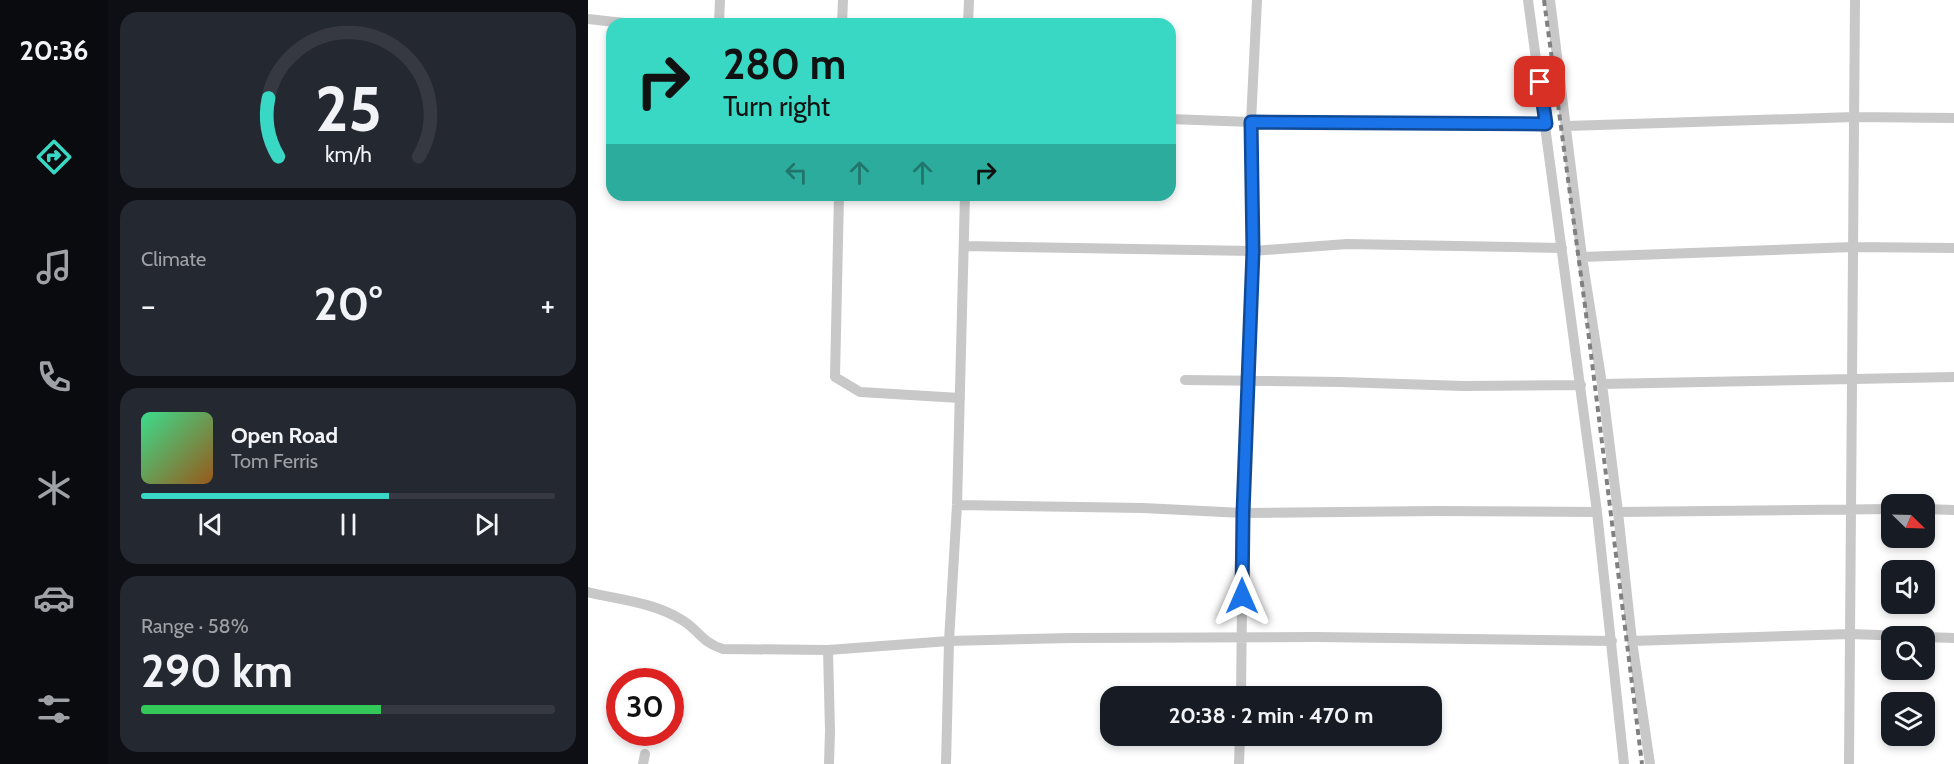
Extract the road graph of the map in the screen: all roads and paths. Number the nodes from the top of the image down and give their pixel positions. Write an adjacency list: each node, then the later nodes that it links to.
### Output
1 (720, 0): 8 (street)
2 (843, 0): 9 (street)
3 (969, 0): 10 (street)
4 (1257, 0): 16 (street)
5 (1528, 0): 17 (street)
6 (1550, 0): 18 (street)
7 (1855, 0): 13 (street)
8 (719, 18)
9 (842, 18)
10 (968, 18)
11 (588, 19): 12 (street)
12 (606, 21)
13 (1854, 117): 14 (street); 18 (street); 22 (street)
14 (1954, 118)
15 (1176, 119): 16 (street)
16 (1251, 122): 17 (street); 25 (street)
17 (1546, 124): 23 (street)
18 (1567, 126): 26 (street)
19 (839, 201): 33 (street)
20 (965, 201): 21 (street)
21 (964, 246): 25 (street); 33 (street)
22 (1853, 247): 24 (street); 26 (street); 28 (street)
23 (1562, 248): 25 (street); 32 (street)
24 (1954, 248)
25 (1253, 251): 30 (street)
26 (1582, 257): 31 (street)
27 (1954, 377): 28 (street)
28 (1853, 379): 31 (street); 35 (street)
29 (1185, 380): 30 (street)
30 (1248, 382): 32 (street); 41 (street)
31 (1602, 384): 40 (street)
32 (1581, 385): 39 (street)
33 (960, 398): 34 (street)
34 (957, 505): 41 (street); 49 (street)
35 (1852, 509): 36 (street); 40 (street); 43 (street)
36 (1881, 509)
37 (1935, 509): 38 (street)
38 (1954, 510)
39 (1597, 512): 41 (street); 48 (street)
40 (1618, 512): 50 (street)
41 (1243, 513): 45 (street)
42 (588, 592): 51 (street)
43 (1850, 634): 44 (street); 50 (street); 59 (street)
44 (1881, 635)
45 (1242, 637): 48 (street); 49 (street); 52 (street)
46 (1935, 637): 47 (street)
47 (1954, 638)
48 (1612, 640): 57 (street)
49 (949, 641): 51 (street); 55 (street)
50 (1632, 641): 58 (street)
51 (828, 650): 54 (street)
52 (1241, 686)
53 (1240, 746): 56 (street)
54 (829, 764)
55 (946, 764)
56 (1239, 764)
57 (1624, 764)
58 (1650, 764)
59 (1849, 764)

